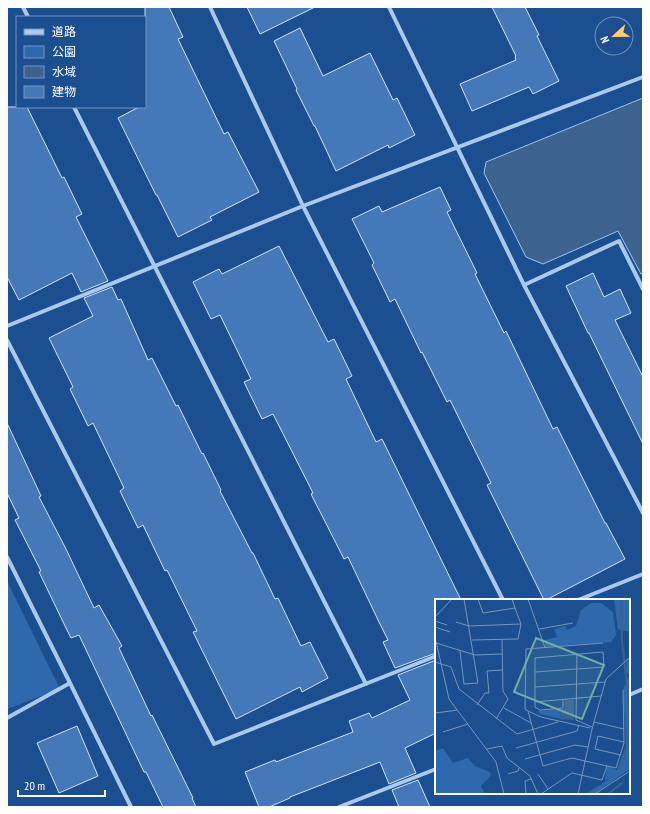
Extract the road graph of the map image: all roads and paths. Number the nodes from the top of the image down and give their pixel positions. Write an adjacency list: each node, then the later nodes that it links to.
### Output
1 (23, 7): 4 (street)
2 (210, 7): 8 (street)
3 (389, 7): 7 (street)
4 (28, 16)
5 (643, 76): 7 (street)
6 (75, 108): 9 (street)
7 (457, 147): 8 (street); 10 (street)
8 (303, 206): 9 (street); 17 (street)
9 (154, 266): 12 (street); 21 (street)
10 (524, 285): 11 (street); 14 (street)
11 (643, 289)
12 (7, 326)
13 (7, 340): 21 (street)
14 (643, 513)
15 (7, 557): 20 (street)
16 (643, 574): 18 (street)
17 (502, 599)
18 (580, 599)
19 (435, 656): 21 (street)
20 (70, 683): 24 (street); 26 (street)
21 (366, 684)
22 (643, 689): 23 (street)
23 (630, 695)
24 (7, 718)
25 (435, 770): 27 (street)
26 (131, 807)
27 (339, 807)

